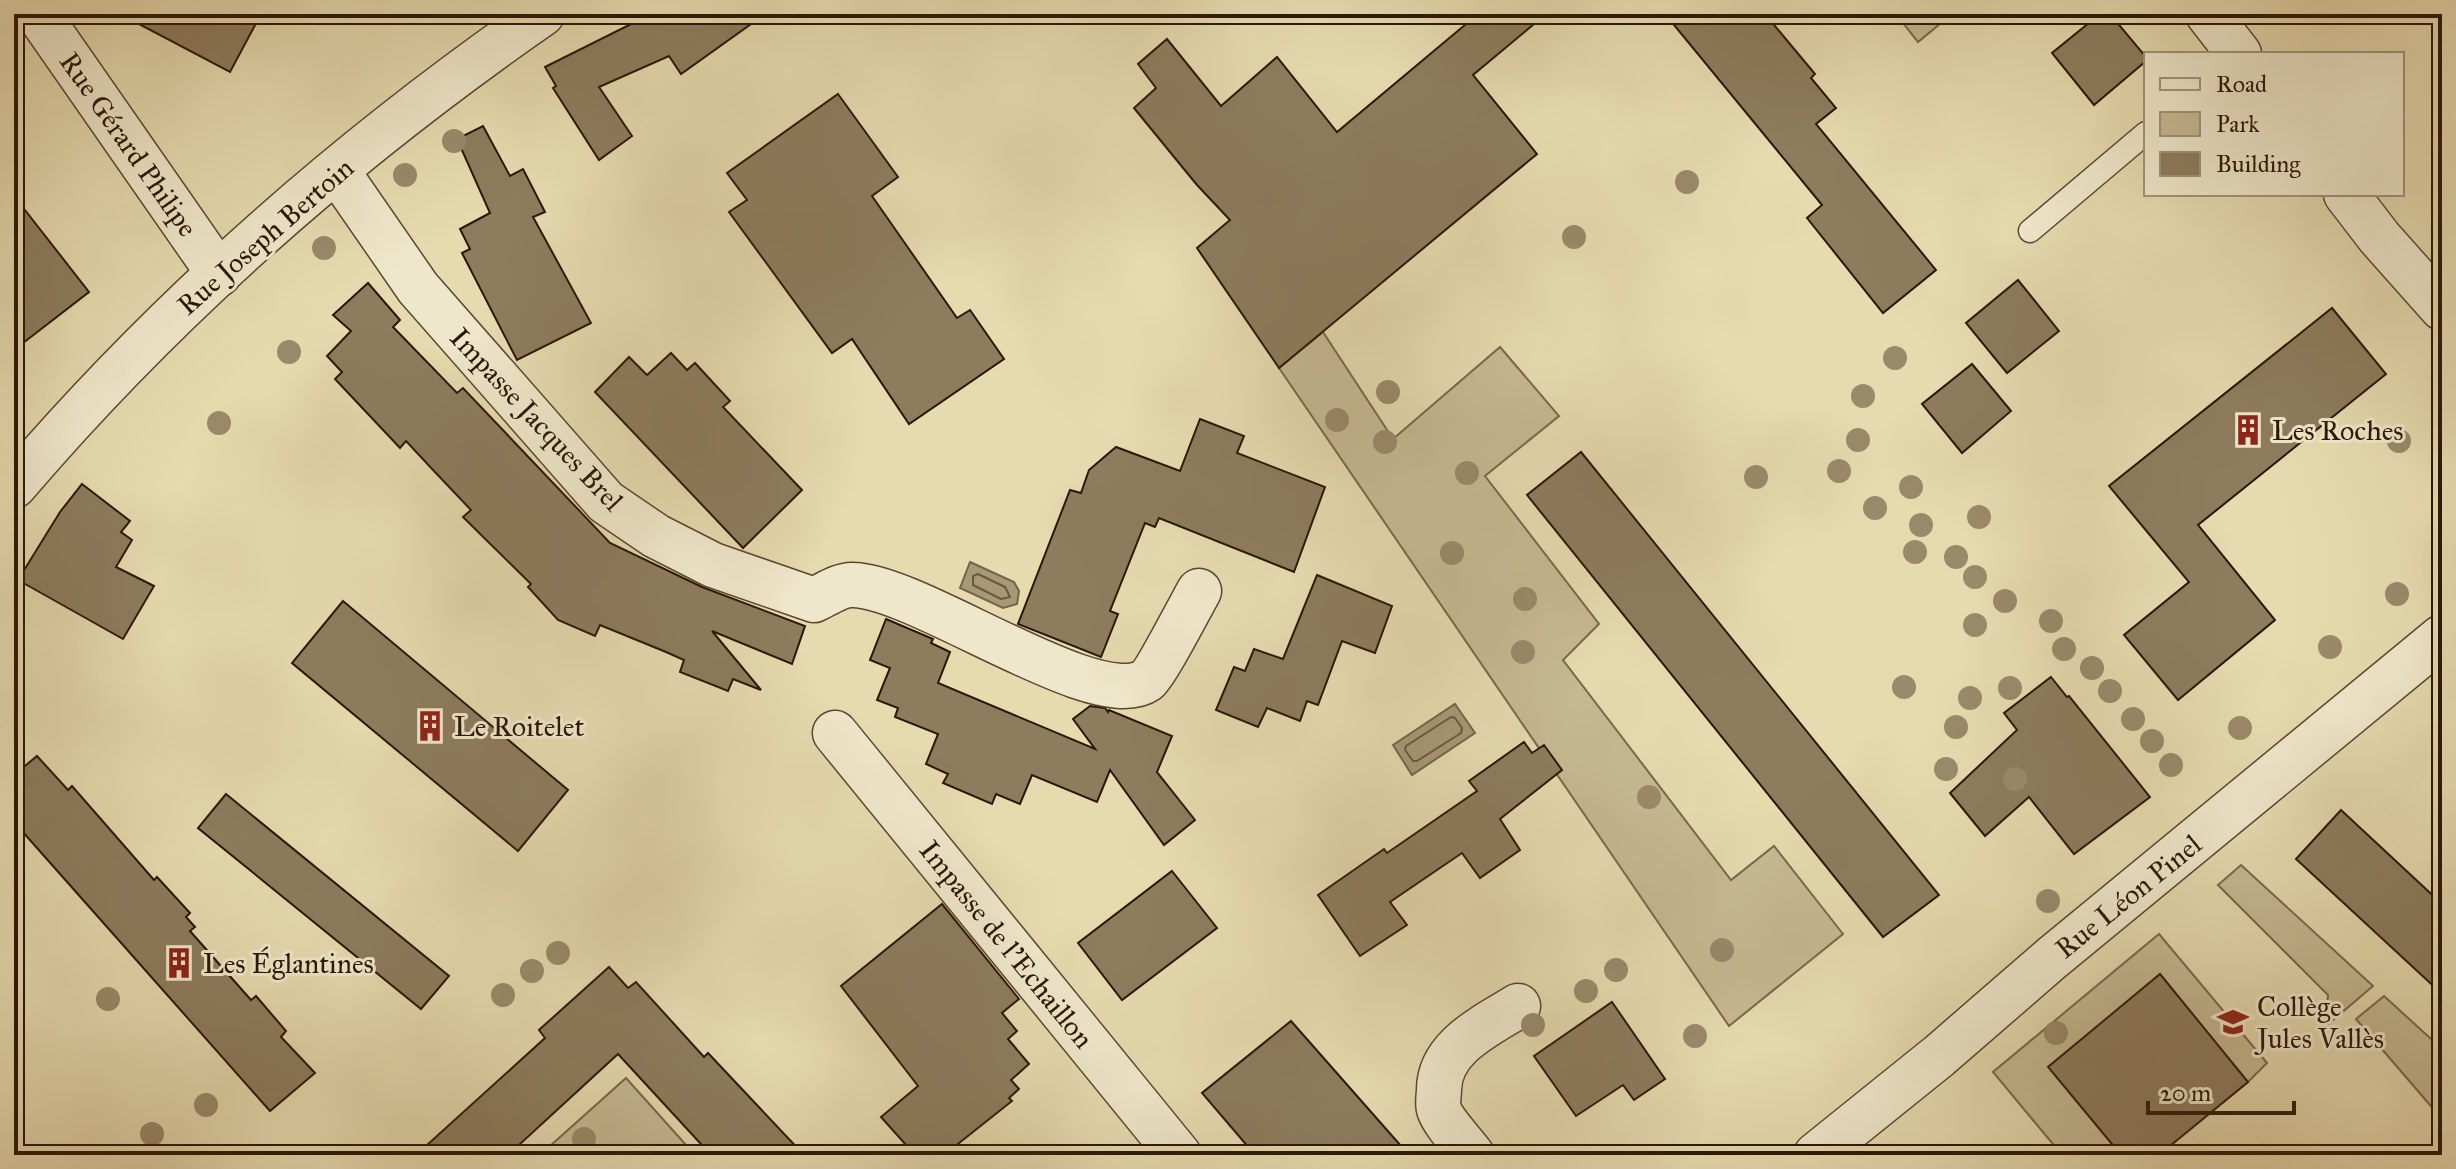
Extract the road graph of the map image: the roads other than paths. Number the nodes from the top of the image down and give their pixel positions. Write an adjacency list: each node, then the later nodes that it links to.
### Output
1 (38, 14): 9 (street, Rue Gérard Philipe)
2 (542, 14): 6 (street, Rue Joseph Bertoin)
3 (2208, 14): 4 (street)
4 (2237, 52)
5 (2144, 135): 8 (lane)
6 (337, 171): 9 (street, Rue Joseph Bertoin); 12 (street, Impasse Jacques Brel)
7 (2348, 196): 10 (street)
8 (2030, 231)
9 (219, 274): 11 (street, Rue Joseph Bertoin)
10 (2442, 308)
11 (14, 486)
12 (1199, 591)
13 (2442, 637): 18 (street, Rue Léon Pinel)
14 (835, 733): 16 (street, Impasse de l'Echaillon)
15 (1518, 1006): 17 (street)
16 (1179, 1155)
17 (1472, 1155)
18 (1816, 1155)

